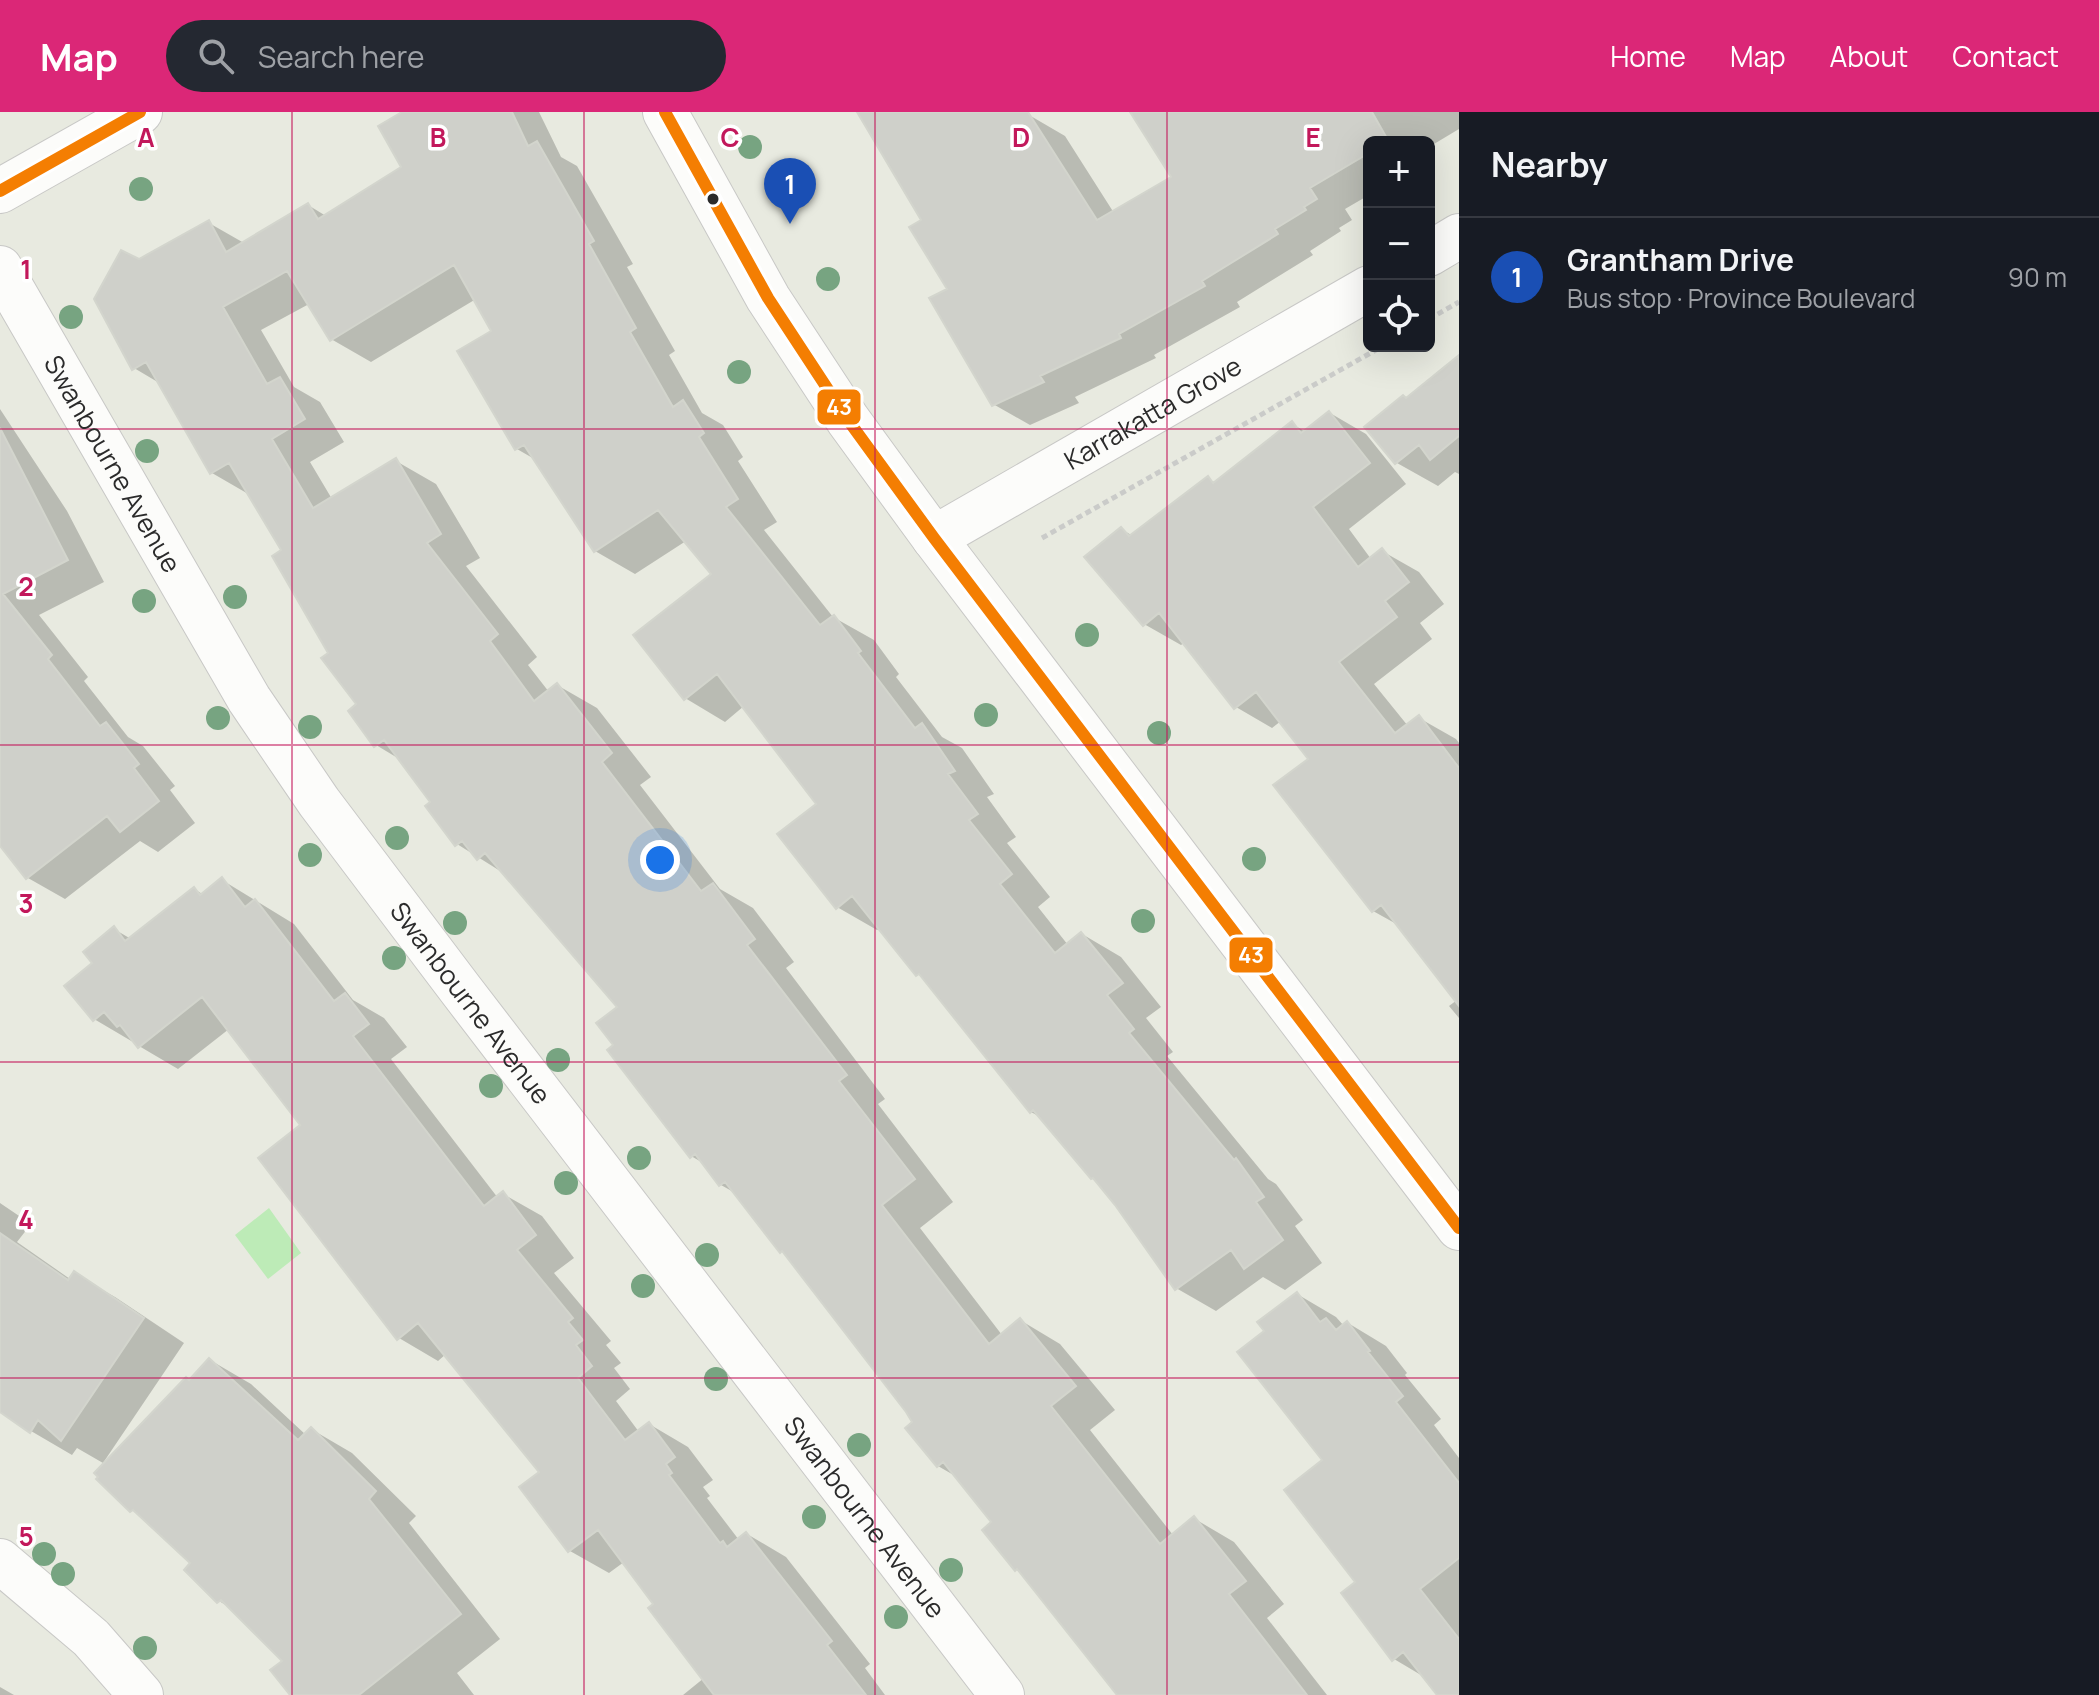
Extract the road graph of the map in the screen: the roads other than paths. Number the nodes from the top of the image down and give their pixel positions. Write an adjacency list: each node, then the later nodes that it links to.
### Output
1 (140, 112): 3 (street)
2 (665, 112): 8 (street)
3 (0, 191)
4 (1459, 236): 5 (street)
5 (1435, 250)
6 (0, 268): 12 (street, Swanbourne Avenue)
7 (1363, 291): 8 (street, Karrakatta Grove)
8 (934, 538): 9 (street)
9 (1459, 1228)
10 (0, 1561): 11 (street)
11 (141, 1695)
12 (1002, 1695)

